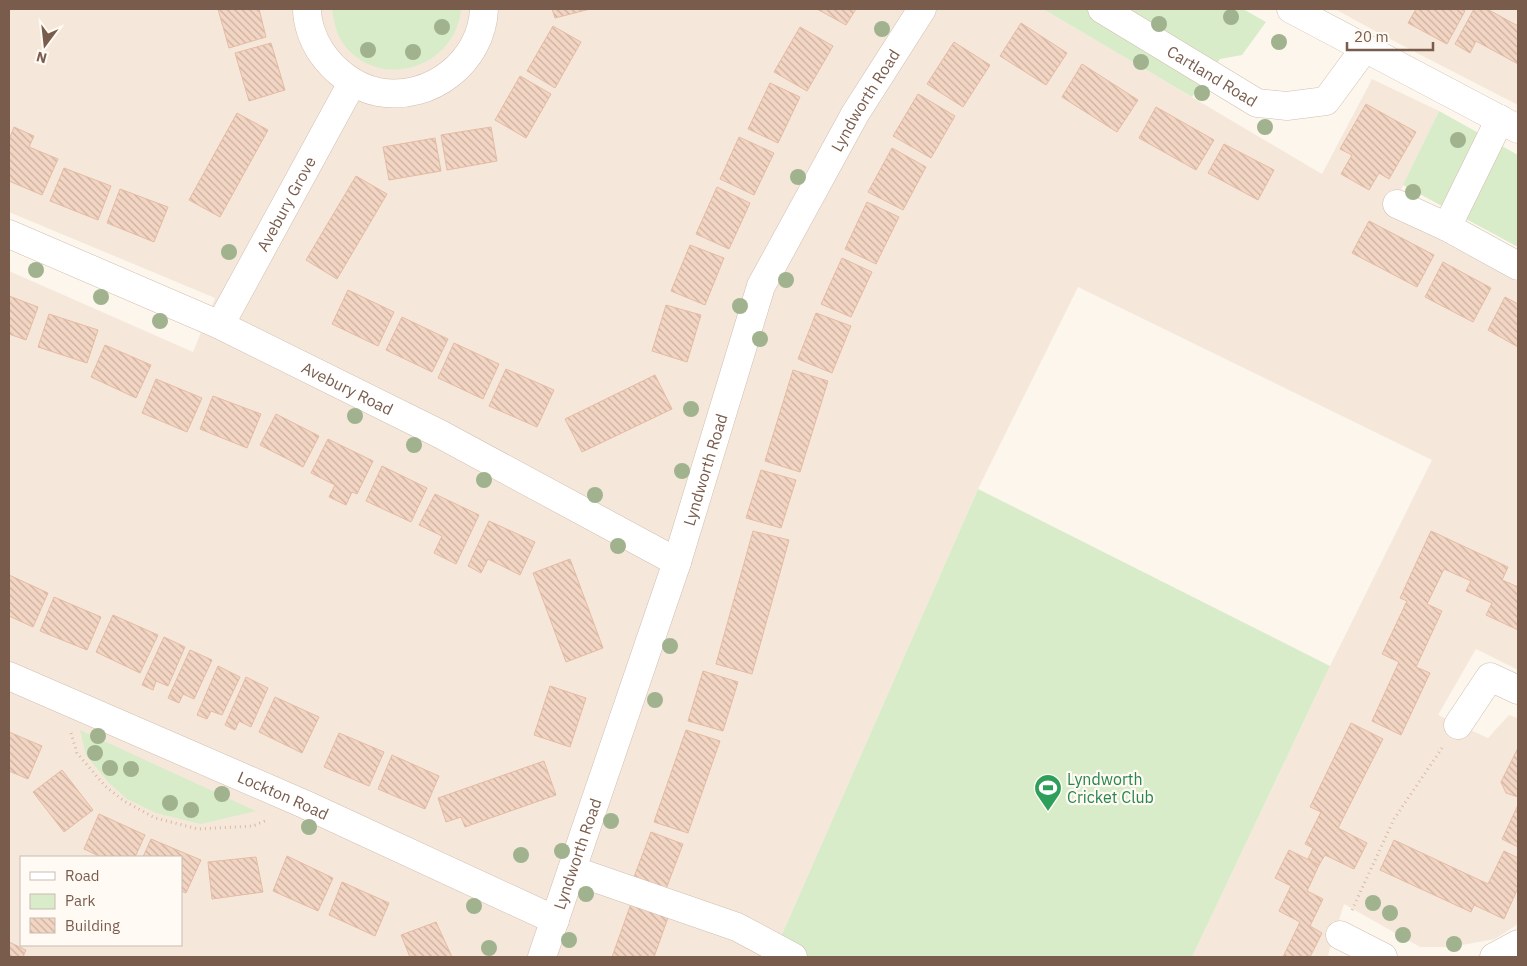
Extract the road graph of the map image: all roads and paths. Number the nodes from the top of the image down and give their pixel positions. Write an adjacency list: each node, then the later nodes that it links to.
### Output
1 (307, 9): 7 (street)
2 (484, 9): 7 (street)
3 (922, 9): 14 (street, Lyndworth Road)
4 (1102, 9): 6 (street, Cartland Road)
5 (1290, 9): 6 (street)
6 (1365, 48): 8 (street)
7 (352, 83): 13 (street, Avebury Grove)
8 (1509, 124): 10 (street)
9 (1397, 204): 10 (street)
10 (1447, 227): 12 (street)
11 (9, 234): 13 (street, Avebury Road)
12 (1518, 266)
13 (220, 325): 14 (street, Avebury Road)
14 (677, 562): 20 (street, Lyndworth Road)
15 (9, 676): 17 (street, Lockton Road)
16 (1518, 690): 18 (street)
17 (60, 699): 19 (street, Lockton Road); 19 (path)
18 (1458, 725): 22 (path)
19 (304, 804): 21 (street, Lockton Road)
20 (572, 870): 21 (street, Lyndworth Road); 25 (street)
21 (555, 920): 24 (street, Lyndworth Road)
22 (1340, 935): 26 (street)
23 (1518, 944): 27 (street)
24 (542, 957)
25 (793, 957)
26 (1383, 957)
27 (1494, 957)

